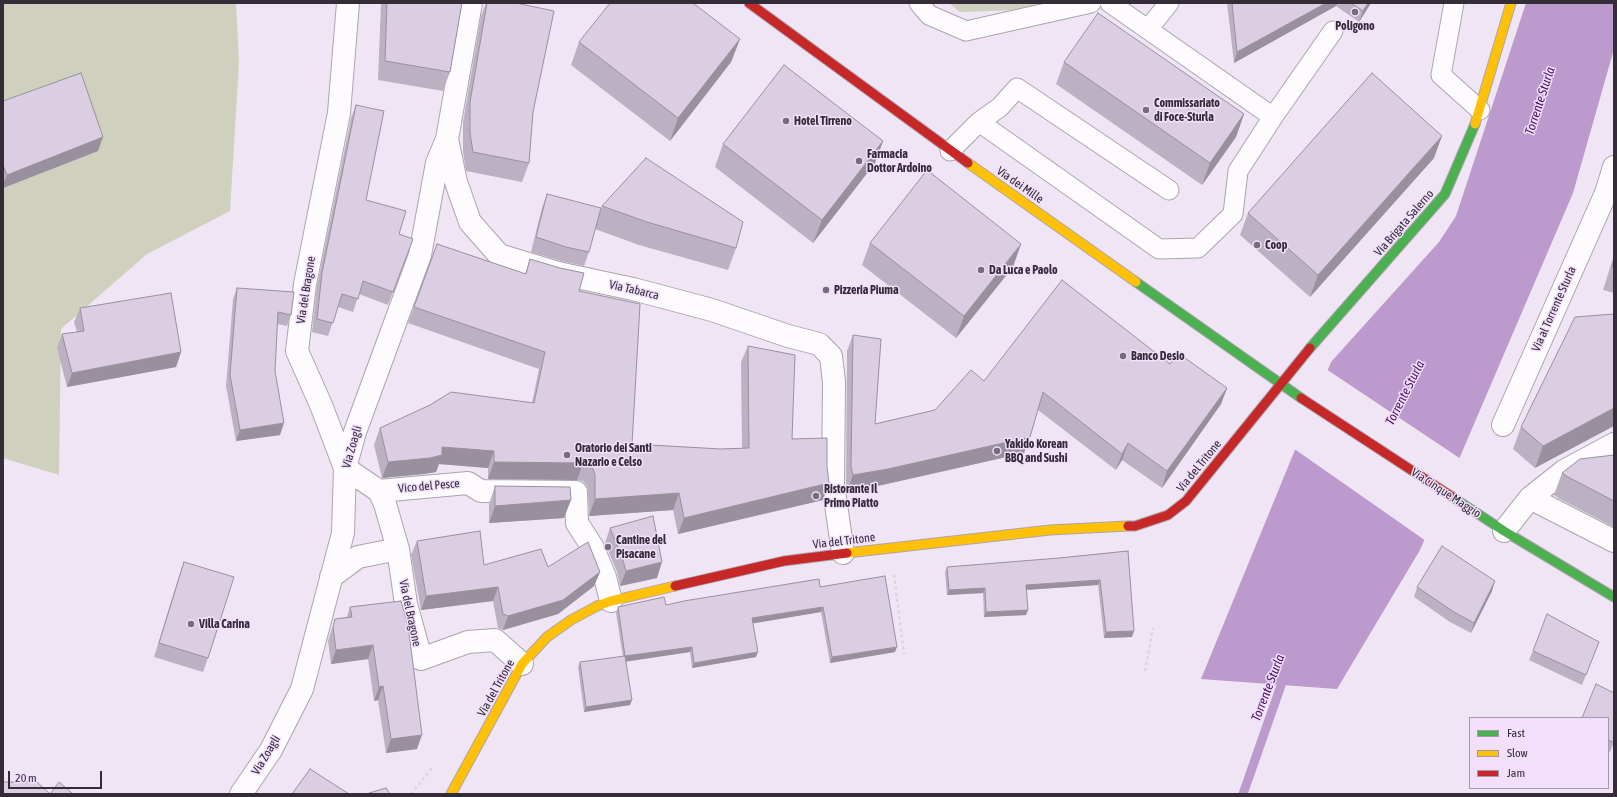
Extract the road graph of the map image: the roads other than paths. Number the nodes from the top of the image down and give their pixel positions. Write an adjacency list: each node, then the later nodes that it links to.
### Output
1 (348, 3): 23 (street, Via del Bragone)
2 (471, 3): 15 (street, Via Tabarca)
3 (749, 3): 16 (street, Via dei Mille)
4 (919, 3): 5 (lane)
5 (1091, 3)
6 (1110, 3): 10 (lane)
7 (1168, 3): 10 (lane)
8 (1454, 3): 12 (lane)
9 (1511, 3): 12 (street, Via Brigata Salerno)
10 (1148, 29): 13 (lane)
11 (1333, 31): 13 (lane)
12 (1480, 110): 20 (street, Via Brigata Salerno)
13 (1274, 117): 14 (lane)
14 (980, 122): 16 (lane); 18 (lane)
15 (447, 139): 23 (street, Via Zoagli); 29 (street, Via Tabarca)
16 (950, 151): 20 (street, Via dei Mille)
17 (1614, 167): 19 (street, Via al Torrente Sturla)
18 (1169, 190)
19 (1610, 194): 21 (street, Via al Torrente Sturla)
20 (1280, 384): 26 (street, Via Cinque Maggio); 29 (street, Via del Tritone)
21 (1502, 425)
22 (1614, 444): 25 (street)
23 (344, 468): 24 (street); 30 (street, Via Zoagli)
24 (379, 491): 28 (street, Via del Bragone); 32 (street, Vico del Pesce)
25 (1530, 498): 26 (street); 27 (street)
26 (1504, 531): 31 (street, Via Cinque Maggio)
27 (1614, 541)
28 (398, 549): 30 (street); 33 (street, Via del Bragone)
29 (843, 553): 32 (street, Via del Tritone)
30 (331, 577): 34 (street, Via Zoagli)
31 (1614, 597)
32 (611, 601): 33 (street, Via del Tritone)
33 (522, 664): 35 (street, Via del Tritone)
34 (241, 794)
35 (451, 794)

